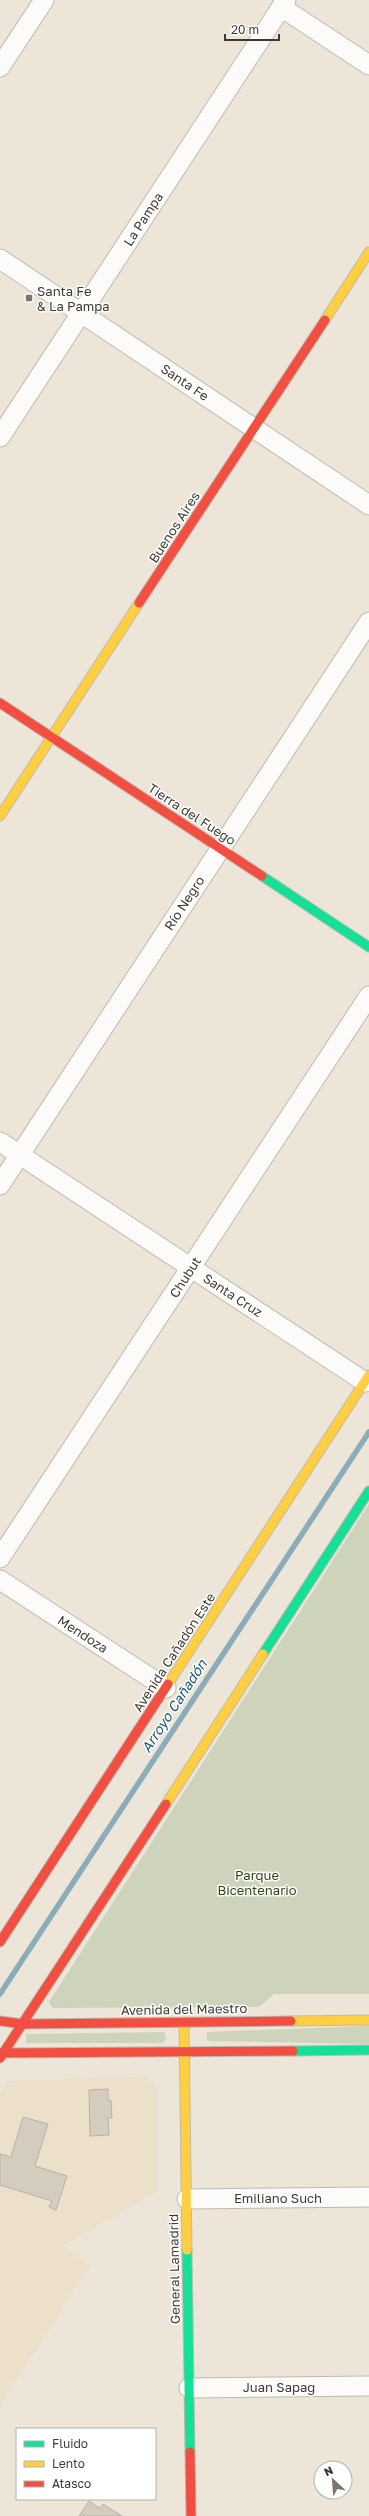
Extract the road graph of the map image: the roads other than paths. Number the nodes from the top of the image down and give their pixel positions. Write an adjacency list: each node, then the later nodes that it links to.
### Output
1 (44, 0): 4 (street)
2 (284, 4): 3 (street); 7 (street, La Pampa)
3 (369, 65)
4 (0, 67)
5 (369, 252): 8 (street, Buenos Aires)
6 (0, 259): 7 (street, Santa Fe)
7 (81, 313): 8 (street, Santa Fe); 9 (street, La Pampa)
8 (254, 428): 10 (street, Santa Fe); 13 (street, Buenos Aires)
9 (0, 437)
10 (369, 504)
11 (369, 622): 15 (street, Río Negro)
12 (0, 703): 13 (street, Tierra del Fuego)
13 (51, 737): 14 (street, Buenos Aires); 15 (street, Tierra del Fuego)
14 (0, 816)
15 (220, 849): 16 (street, Tierra del Fuego); 19 (street, Río Negro)
16 (369, 946)
17 (369, 996): 21 (street, Chubut)
18 (0, 1142): 19 (street, Santa Cruz)
19 (20, 1155): 20 (street, Río Negro); 21 (street, Santa Cruz)
20 (0, 1185)
21 (191, 1267): 22 (street, Santa Cruz); 24 (street, Chubut)
22 (367, 1379): 26 (street, Avenida Cañadón Este)
23 (369, 1491): 31 (street)
24 (0, 1558)
25 (0, 1580): 26 (street, Mendoza)
26 (166, 1688): 27 (street, Avenida Cañadón Este)
27 (0, 1942)
28 (369, 2020): 30 (street, Avenida del Maestro)
29 (0, 2021): 31 (street, Avenida del Maestro)
30 (184, 2022): 31 (street, Avenida del Maestro); 33 (street, General Lamadrid)
31 (23, 2024): 34 (street)
32 (369, 2050): 33 (street)
33 (185, 2052): 34 (street); 36 (street, General Lamadrid)
34 (1, 2055)
35 (369, 2197): 36 (street, Emiliano Such)
36 (187, 2199): 38 (street, General Lamadrid)
37 (369, 2386): 38 (street, Juan Sapag)
38 (189, 2388): 39 (street, General Lamadrid)
39 (191, 2516)

